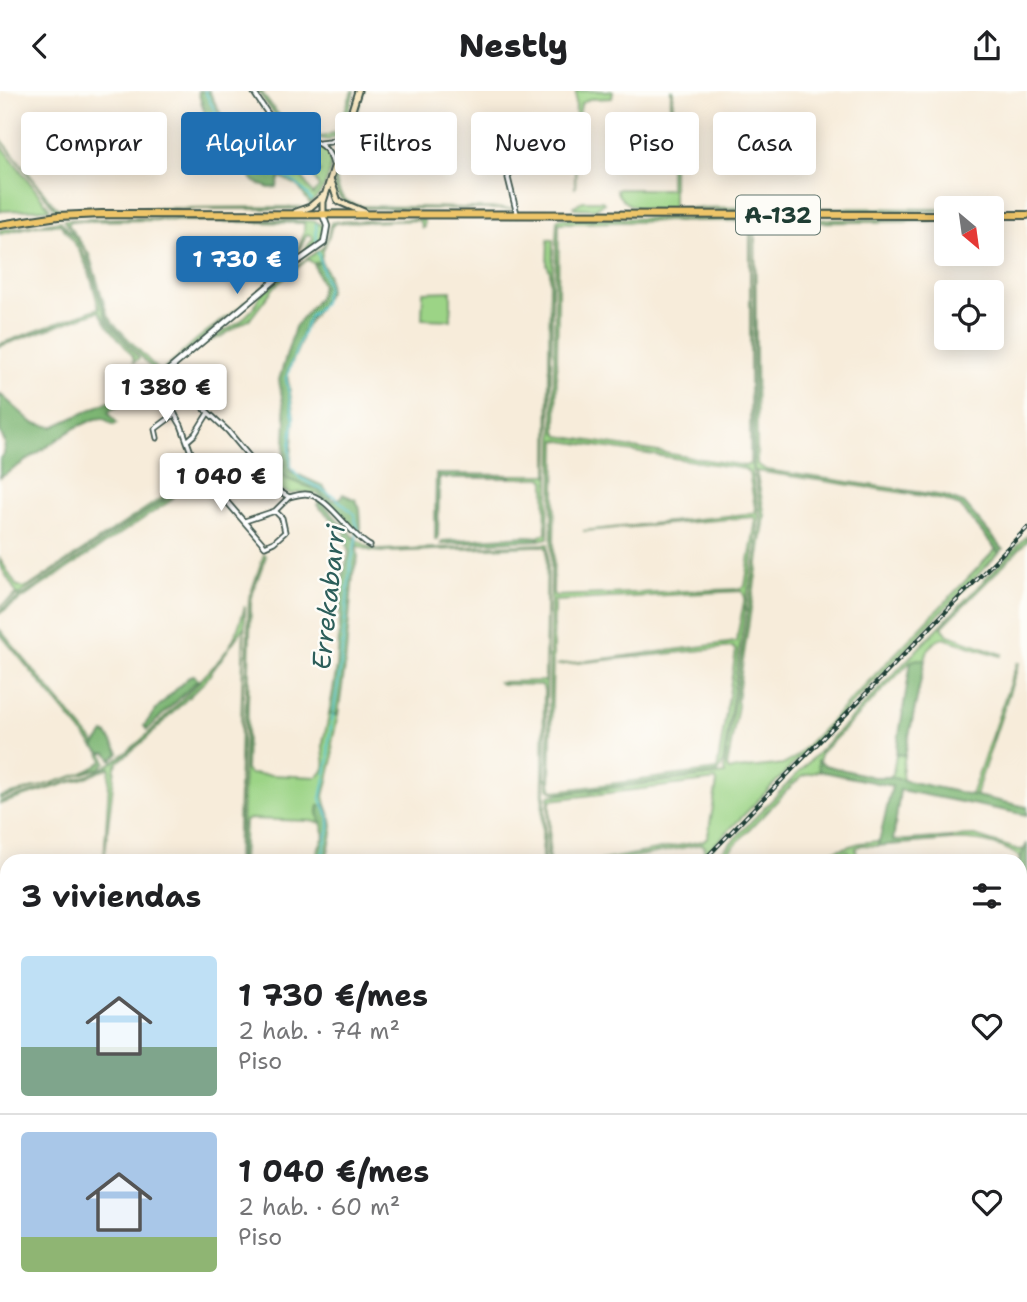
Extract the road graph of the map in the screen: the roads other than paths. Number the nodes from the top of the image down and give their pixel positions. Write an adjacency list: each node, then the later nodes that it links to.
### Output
1 (253, 91): 5 (street)
2 (358, 91): 3 (main road)
3 (351, 112)
4 (335, 140): 5 (street)
5 (326, 145): 6 (street); 8 (street)
6 (335, 148)
7 (335, 163): 8 (main road)
8 (334, 167): 10 (main road)
9 (510, 175): 15 (street)
10 (330, 177): 11 (main road); 12 (main road)
11 (325, 193): 13 (main road); 16 (main road)
12 (338, 201): 13 (main road); 14 (main road)
13 (323, 202): 17 (main road)
14 (370, 214): 15 (main road, A-132); 17 (main road, A-132)
15 (517, 214): 18 (main road, A-132)
16 (287, 215): 17 (main road, A-132); 21 (main road, A-132)
17 (323, 215): 22 (street)
18 (934, 215)
19 (1004, 215): 20 (main road)
20 (1027, 215)
21 (0, 225)
22 (158, 379): 23 (street)
23 (167, 401): 24 (street); 25 (street)
24 (208, 413): 27 (street); 28 (street)
25 (175, 414): 26 (street); 27 (street)
26 (157, 438)
27 (187, 441): 30 (street)
28 (289, 497): 29 (street); 31 (street)
29 (275, 511): 30 (street); 30 (street)
30 (245, 521)
31 (370, 546)

